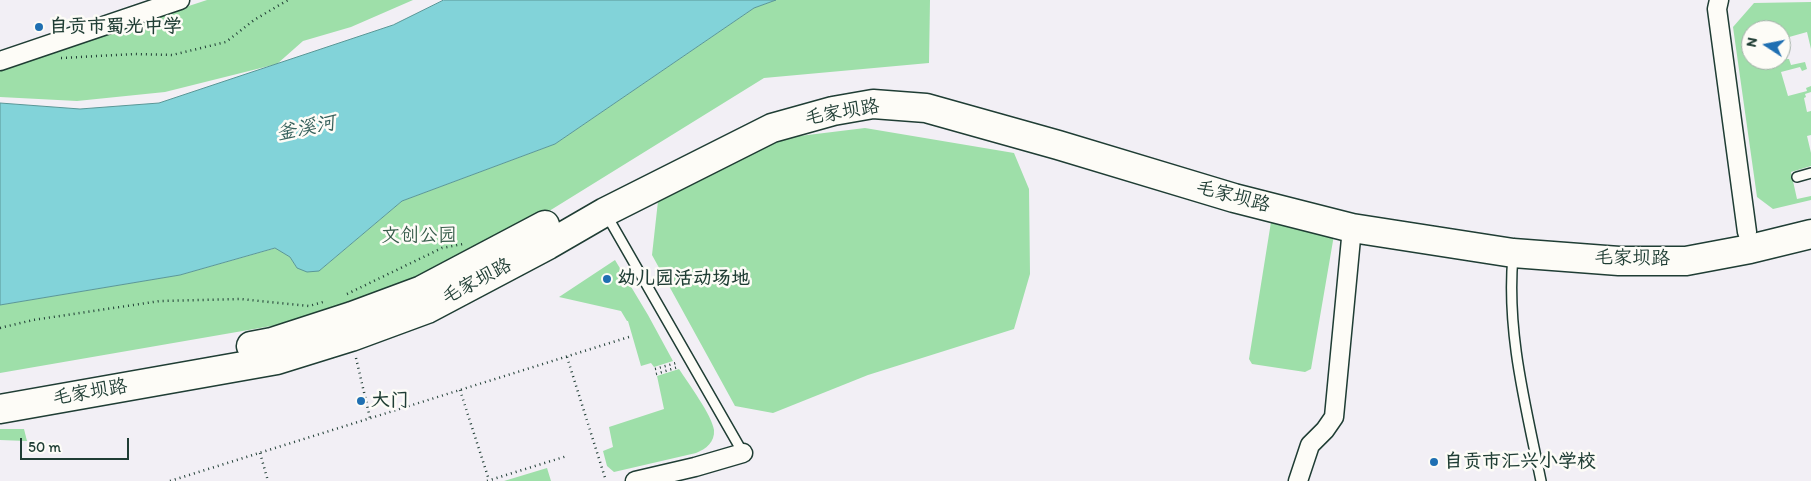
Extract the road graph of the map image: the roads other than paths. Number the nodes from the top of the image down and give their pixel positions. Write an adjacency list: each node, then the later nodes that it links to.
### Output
1 (180, 0): 3 (street)
2 (1719, 0): 9 (street)
3 (0, 61)
4 (1811, 173): 5 (lane)
5 (1797, 177)
6 (605, 212): 8 (main road, 毛家坝路); 13 (main road, 毛家坝路); 14 (lane)
7 (1811, 216): 9 (main road, 毛家坝路)
8 (1352, 228): 11 (main road, 毛家坝路); 16 (street)
9 (1748, 232): 12 (main road, 毛家坝路)
10 (1811, 234): 11 (main road, 毛家坝路)
11 (1513, 253): 17 (lane)
12 (0, 392)
13 (0, 409)
14 (744, 453): 15 (street)
15 (635, 481)
16 (1298, 481)
17 (1541, 481)

